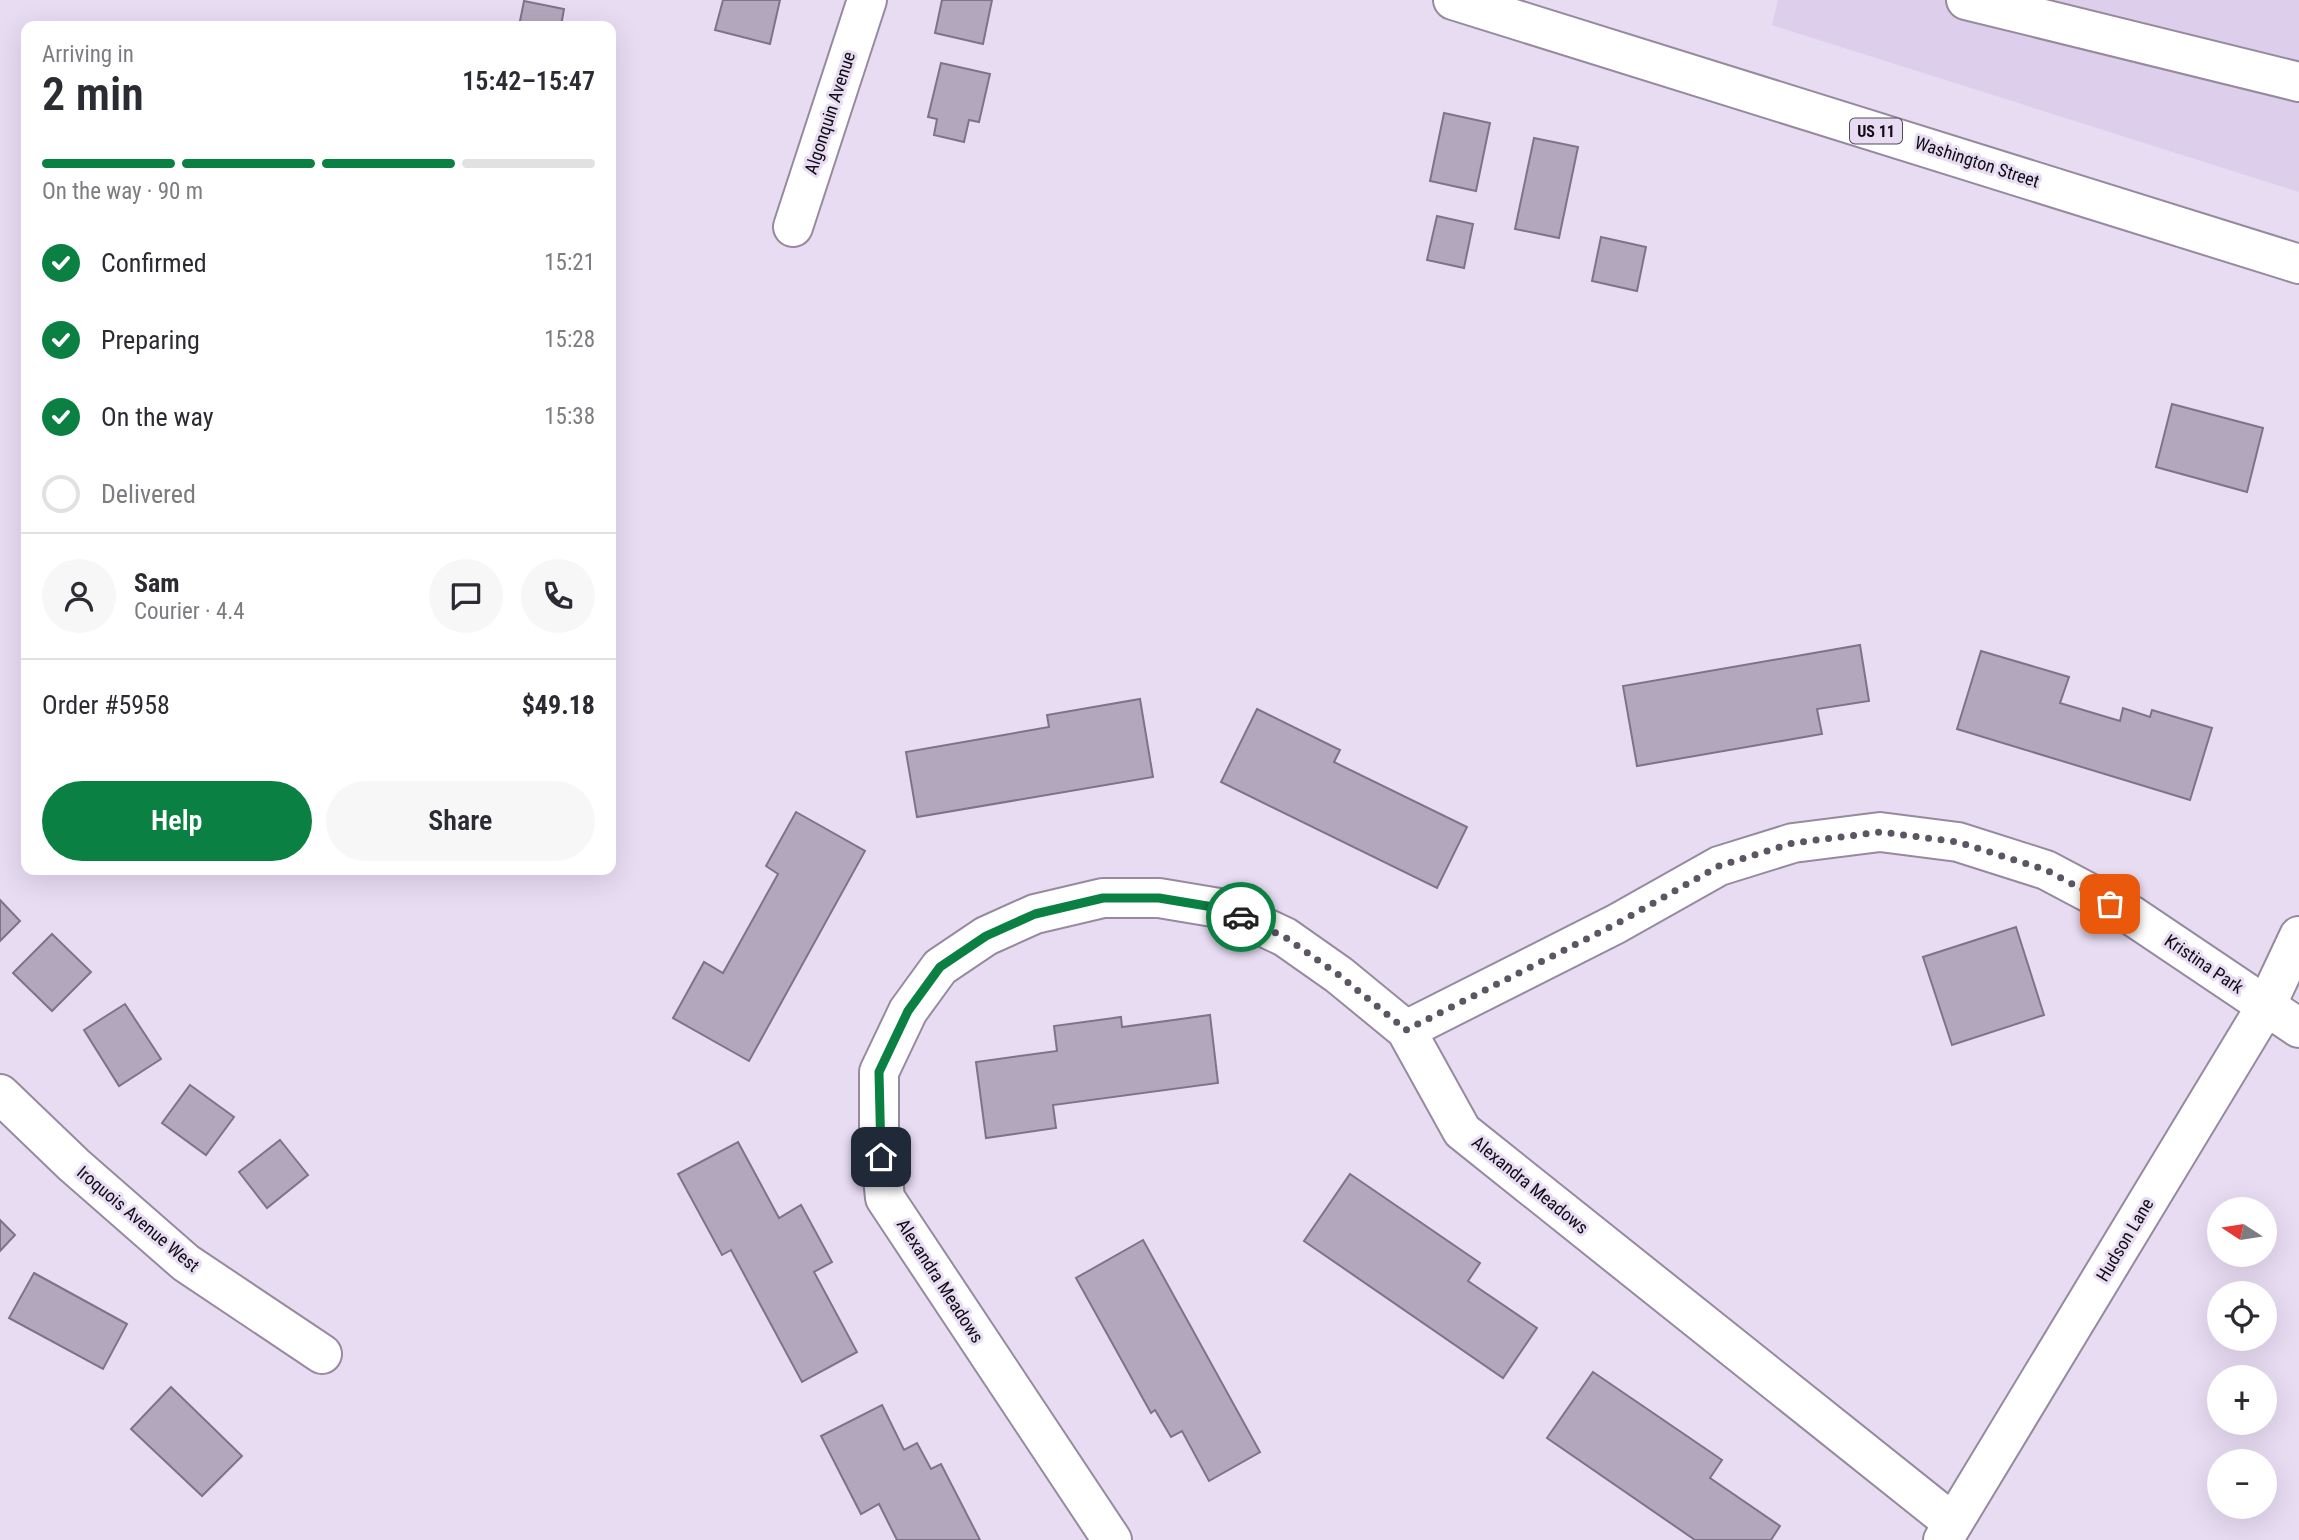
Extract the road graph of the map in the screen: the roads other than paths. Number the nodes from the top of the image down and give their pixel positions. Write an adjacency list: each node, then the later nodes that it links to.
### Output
1 (867, 0): 5 (street, Algonquin Avenue)
2 (1453, 0): 6 (street, Washington Street / US 11)
3 (1966, 0): 4 (street)
4 (2299, 82)
5 (793, 227)
6 (2299, 264)
7 (2299, 936): 8 (street, Hudson Lane)
8 (2266, 1006): 9 (street, Kristina Park); 10 (street, Kristina Park); 13 (street, Hudson Lane)
9 (2299, 1028)
10 (1406, 1030): 13 (street, Alexandra Meadows); 14 (street, Alexandra Meadows)
11 (0, 1094): 12 (street, Iroquois Avenue West)
12 (322, 1354)
13 (1948, 1532)
14 (1112, 1540)

